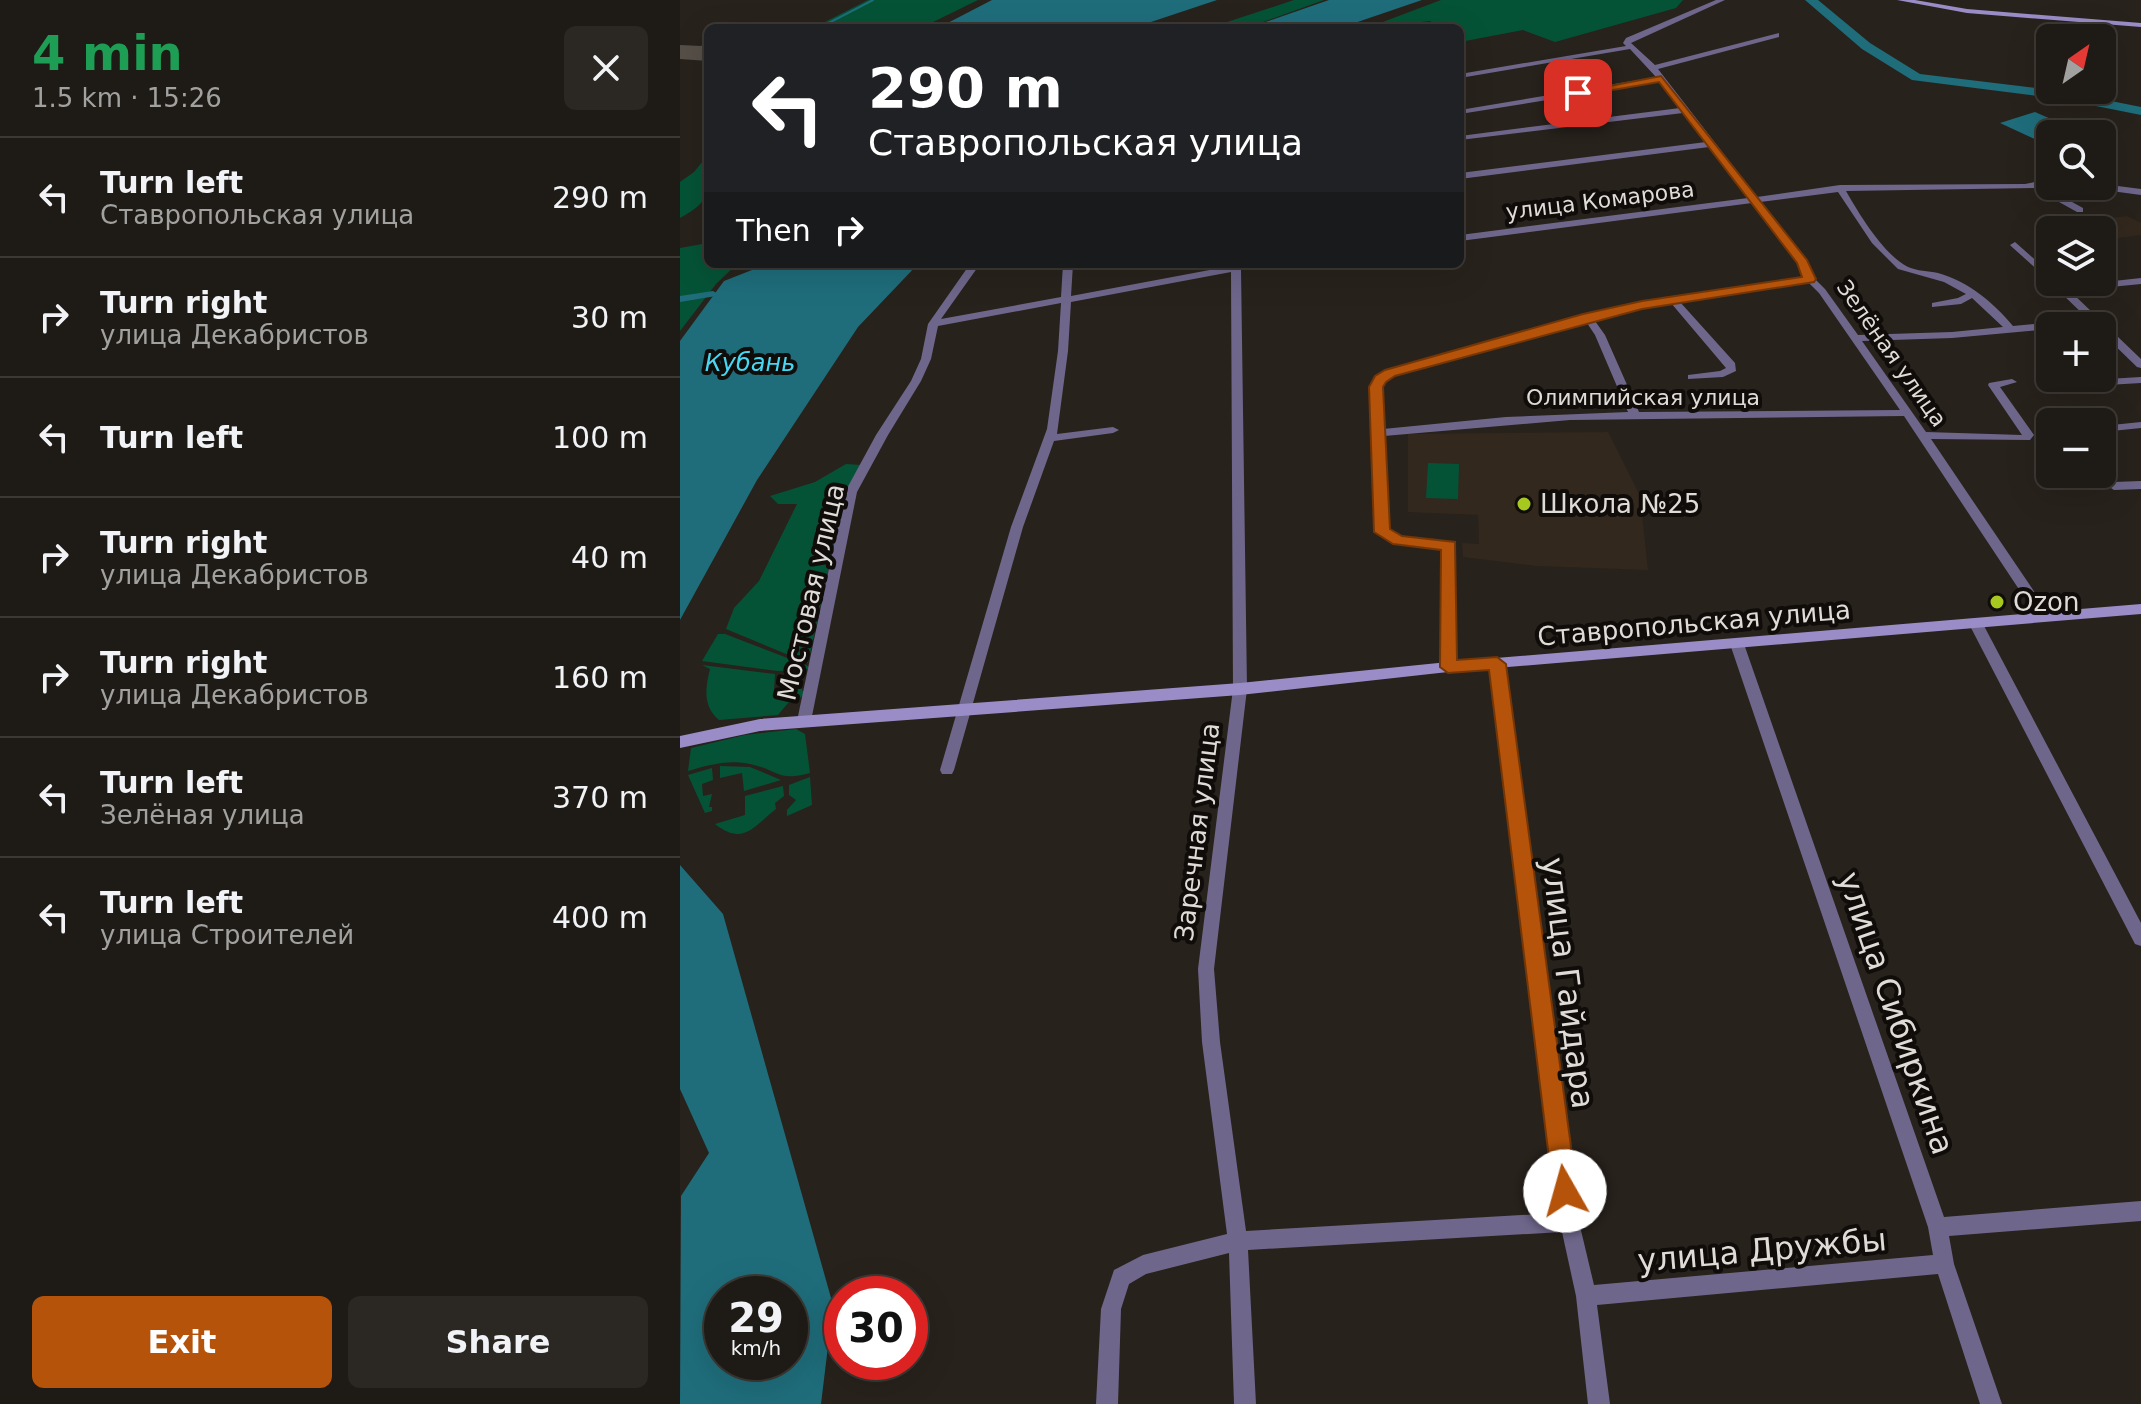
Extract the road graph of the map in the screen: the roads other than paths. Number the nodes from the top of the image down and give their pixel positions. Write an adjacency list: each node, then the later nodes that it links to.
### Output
1 (1722, 0): 5 (street)
2 (1901, 0): 3 (main road)
3 (2141, 25)
4 (1776, 35): 6 (street)
5 (1632, 47): 6 (street, Зелёная улица); 7 (street)
6 (1653, 68): 8 (street, Зелёная улица)
7 (1464, 75)
8 (1661, 79): 9 (street, Зелёная улица); 10 (street)
9 (1686, 110): 11 (street); 12 (street, Зелёная улица)
10 (1464, 111)
11 (1464, 138)
12 (1712, 144): 13 (street); 18 (street, Зелёная улица)
13 (1464, 175)
14 (2035, 185): 15 (street, улица Комарова); 19 (street)
15 (1840, 188): 18 (street, улица Комарова); 30 (street)
16 (2116, 189): 17 (street)
17 (2141, 192)
18 (1755, 199): 20 (street, улица Комарова); 27 (street, Зелёная улица)
19 (2080, 210)
20 (1464, 237)
21 (2015, 245): 22 (street)
22 (2036, 265)
23 (972, 268): 37 (street, Мостовая улица)
24 (1068, 268): 32 (street)
25 (1225, 268): 32 (street)
26 (1236, 268): 63 (street, Заречная улица)
27 (1810, 279): 33 (street); 40 (street, Зелёная улица)
28 (2141, 281): 29 (street)
29 (2116, 282)
30 (1972, 294): 34 (street); 39 (street)
31 (2069, 296): 35 (street)
32 (1065, 298): 37 (street); 54 (street)
33 (1673, 300): 36 (street); 43 (street)
34 (1935, 305)
35 (2086, 312)
36 (1588, 317): 48 (street); 52 (street)
37 (933, 324): 65 (street, Мостовая улица)
38 (2036, 328): 39 (street)
39 (2011, 331): 40 (street)
40 (1855, 338): 47 (street, Зелёная улица)
41 (2116, 341): 42 (street)
42 (2141, 365)
43 (1692, 377)
44 (2141, 380): 45 (street)
45 (2116, 381)
46 (2012, 382): 53 (street)
47 (1907, 413): 48 (street, Олимпийская улица); 53 (street, Зелёная улица)
48 (1635, 415): 52 (street, Олимпийская улица)
49 (2141, 425): 50 (street)
50 (2116, 428)
51 (1113, 430): 54 (street)
52 (1379, 433): 62 (street)
53 (1923, 435): 58 (street, Зелёная улица)
54 (1050, 438): 64 (street)
55 (2141, 485): 56 (street)
56 (2116, 486)
57 (2141, 609): 58 (main road, Ставропольская улица)
58 (2045, 618): 59 (main road, Ставропольская улица)
59 (1976, 624): 60 (main road, Ставропольская улица); 68 (street)
60 (1737, 644): 61 (main road, Ставропольская улица); 71 (street, улица Сибиркина)
61 (1497, 664): 62 (main road, Ставропольская улица); 70 (street, улица Гайдара)
62 (1448, 667): 63 (main road, Ставропольская улица)
63 (1240, 689): 64 (main road, Ставропольская улица); 72 (street, Заречная улица)
64 (963, 710): 65 (main road, Ставропольская улица); 67 (street)
65 (804, 721): 66 (main road, Ставропольская улица)
66 (680, 742)
67 (947, 770)
68 (2141, 939)
69 (2141, 1211): 71 (street)
70 (1569, 1222): 72 (street); 74 (street, улица Гайдара)
71 (1938, 1227): 73 (street, улица Сибиркина)
72 (1238, 1241): 75 (street); 76 (street, Заречная улица)
73 (1944, 1264): 74 (street, улица Дружбы); 78 (street, улица Сибиркина)
74 (1586, 1296): 77 (street, улица Гайдара)
75 (1107, 1404)
76 (1245, 1404)
77 (1599, 1404)
78 (1991, 1404)

